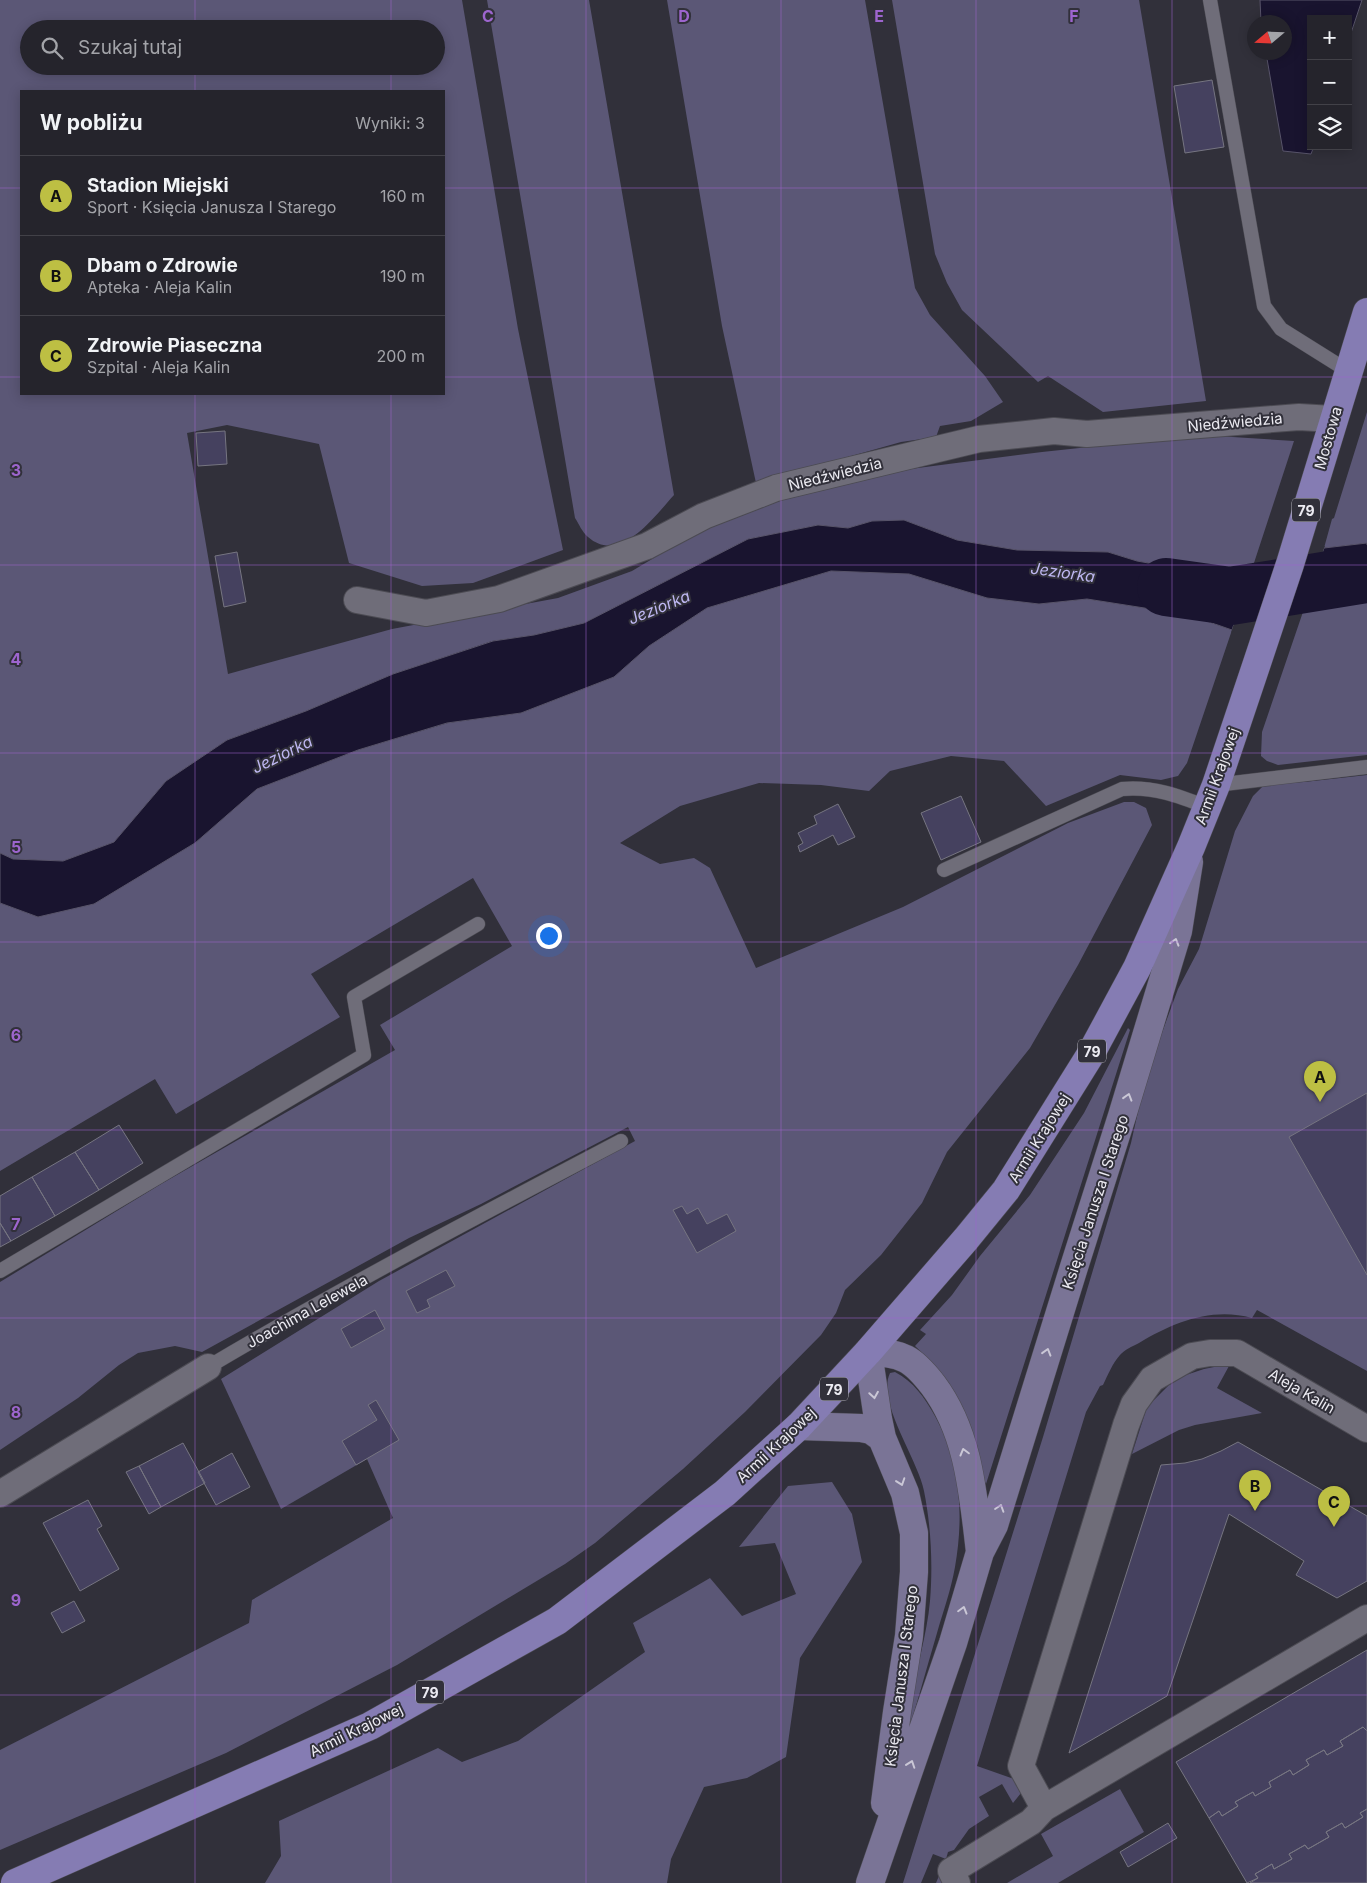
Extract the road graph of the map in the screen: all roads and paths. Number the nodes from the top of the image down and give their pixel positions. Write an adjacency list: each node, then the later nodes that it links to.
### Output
1 (1210, 0): 3 (lane)
2 (1367, 312): 3 (main road, Mostowa / 79)
3 (1348, 371): 4 (main road, Mostowa / 79)
4 (1333, 420): 5 (main road, Mostowa / 79); 6 (street, Niedźwiedzia)
5 (1290, 564): 8 (main road, Armii Krajowej / 79)
6 (357, 600)
7 (1367, 767): 8 (lane)
8 (1212, 796): 9 (main road, Armii Krajowej / 79); 10 (lane)
9 (1191, 847): 14 (main road, Armii Krajowej / 79); 20 (street, Księcia Janusza I Starego, one-way to 9)
10 (944, 870)
11 (478, 924): 13 (lane)
12 (620, 1142): 15 (lane, Joachima Lelewela)
13 (0, 1271)
14 (868, 1352): 16 (main road, Armii Krajowej / 79); 18 (street, Księcia Janusza I Starego, one-way to 18); 20 (street, Księcia Janusza I Starego, one-way to 14)
15 (208, 1367): 19 (street, Joachima Lelewela)
16 (799, 1426): 18 (street); 24 (main road, Armii Krajowej / 79)
17 (1367, 1429): 22 (street, Aleja Kalin)
18 (882, 1438): 23 (street, Księcia Janusza I Starego, one-way to 23)
19 (0, 1494)
20 (980, 1552): 23 (street, Księcia Janusza I Starego, one-way to 20)
21 (1367, 1618): 22 (street)
22 (1044, 1808): 25 (street)
23 (874, 1871)
24 (15, 1883)
25 (957, 1883)

